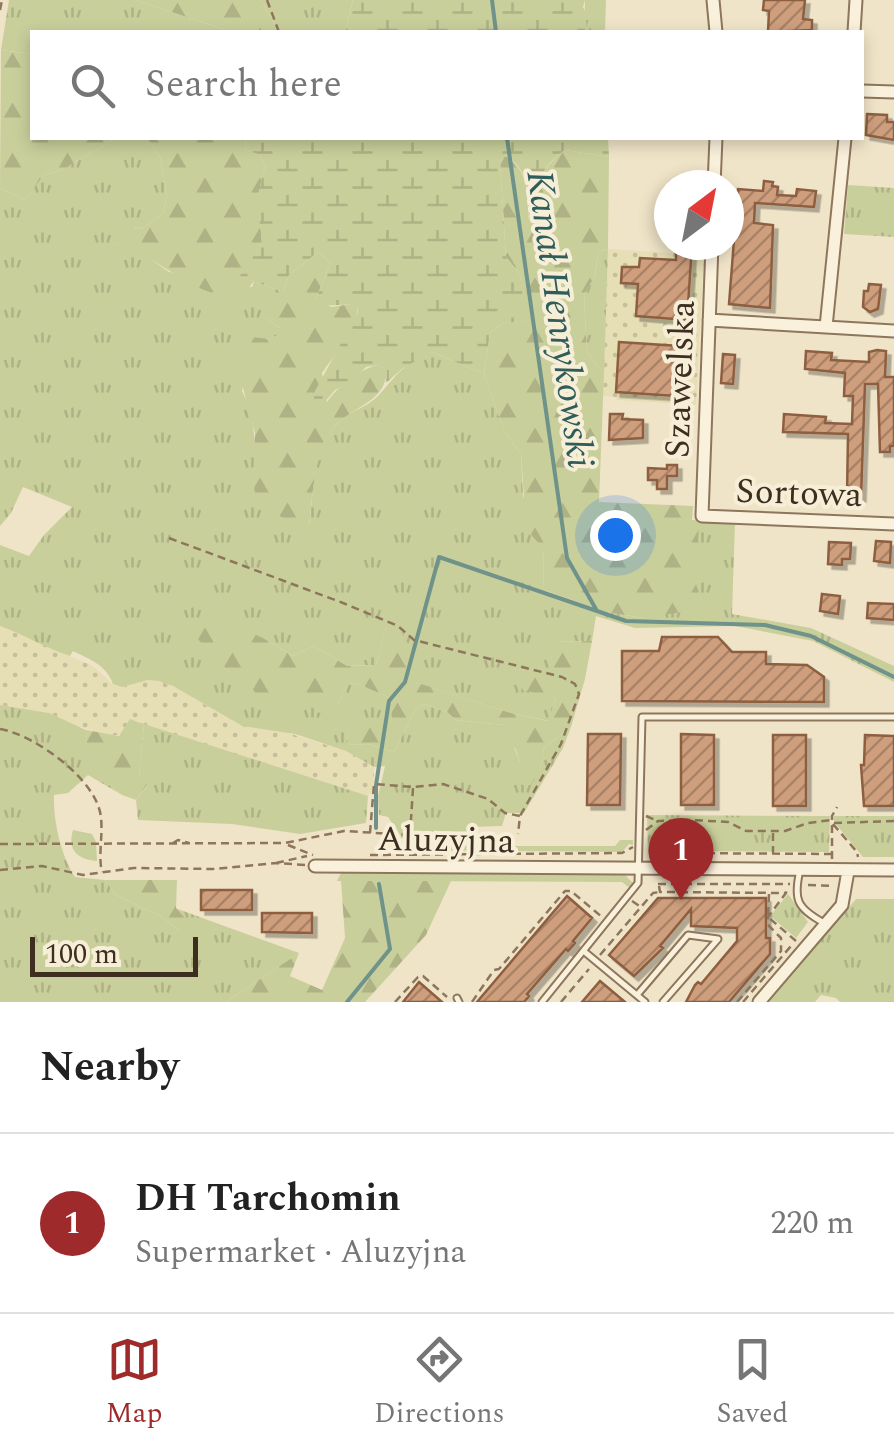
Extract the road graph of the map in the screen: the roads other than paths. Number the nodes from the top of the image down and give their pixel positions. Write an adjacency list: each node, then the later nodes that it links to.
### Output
1 (713, 0): 3 (street)
2 (856, 0): 4 (street)
3 (716, 30)
4 (854, 30)
5 (864, 91): 6 (street)
6 (894, 92)
7 (716, 140): 9 (street)
8 (846, 140): 12 (street)
9 (715, 170)
10 (711, 260): 11 (street, Szawelska)
11 (709, 320): 12 (street); 14 (street, Szawelska)
12 (826, 327): 13 (street)
13 (894, 331)
14 (702, 516): 15 (street, Sortowa)
15 (894, 524)
16 (894, 717): 18 (lane)
17 (317, 859): 18 (street, Aluzyjna)
18 (640, 869): 19 (street, Aluzyjna); 23 (lane)
19 (800, 870): 20 (street, Aluzyjna); 22 (lane)
20 (848, 870): 21 (street, Aluzyjna); 22 (street)
21 (894, 870)
22 (826, 924): 28 (street)
23 (585, 952): 24 (lane); 25 (lane)
24 (637, 995): 26 (lane); 27 (lane)
25 (542, 1002)
26 (645, 1002)
27 (664, 1002)
28 (759, 1002)

